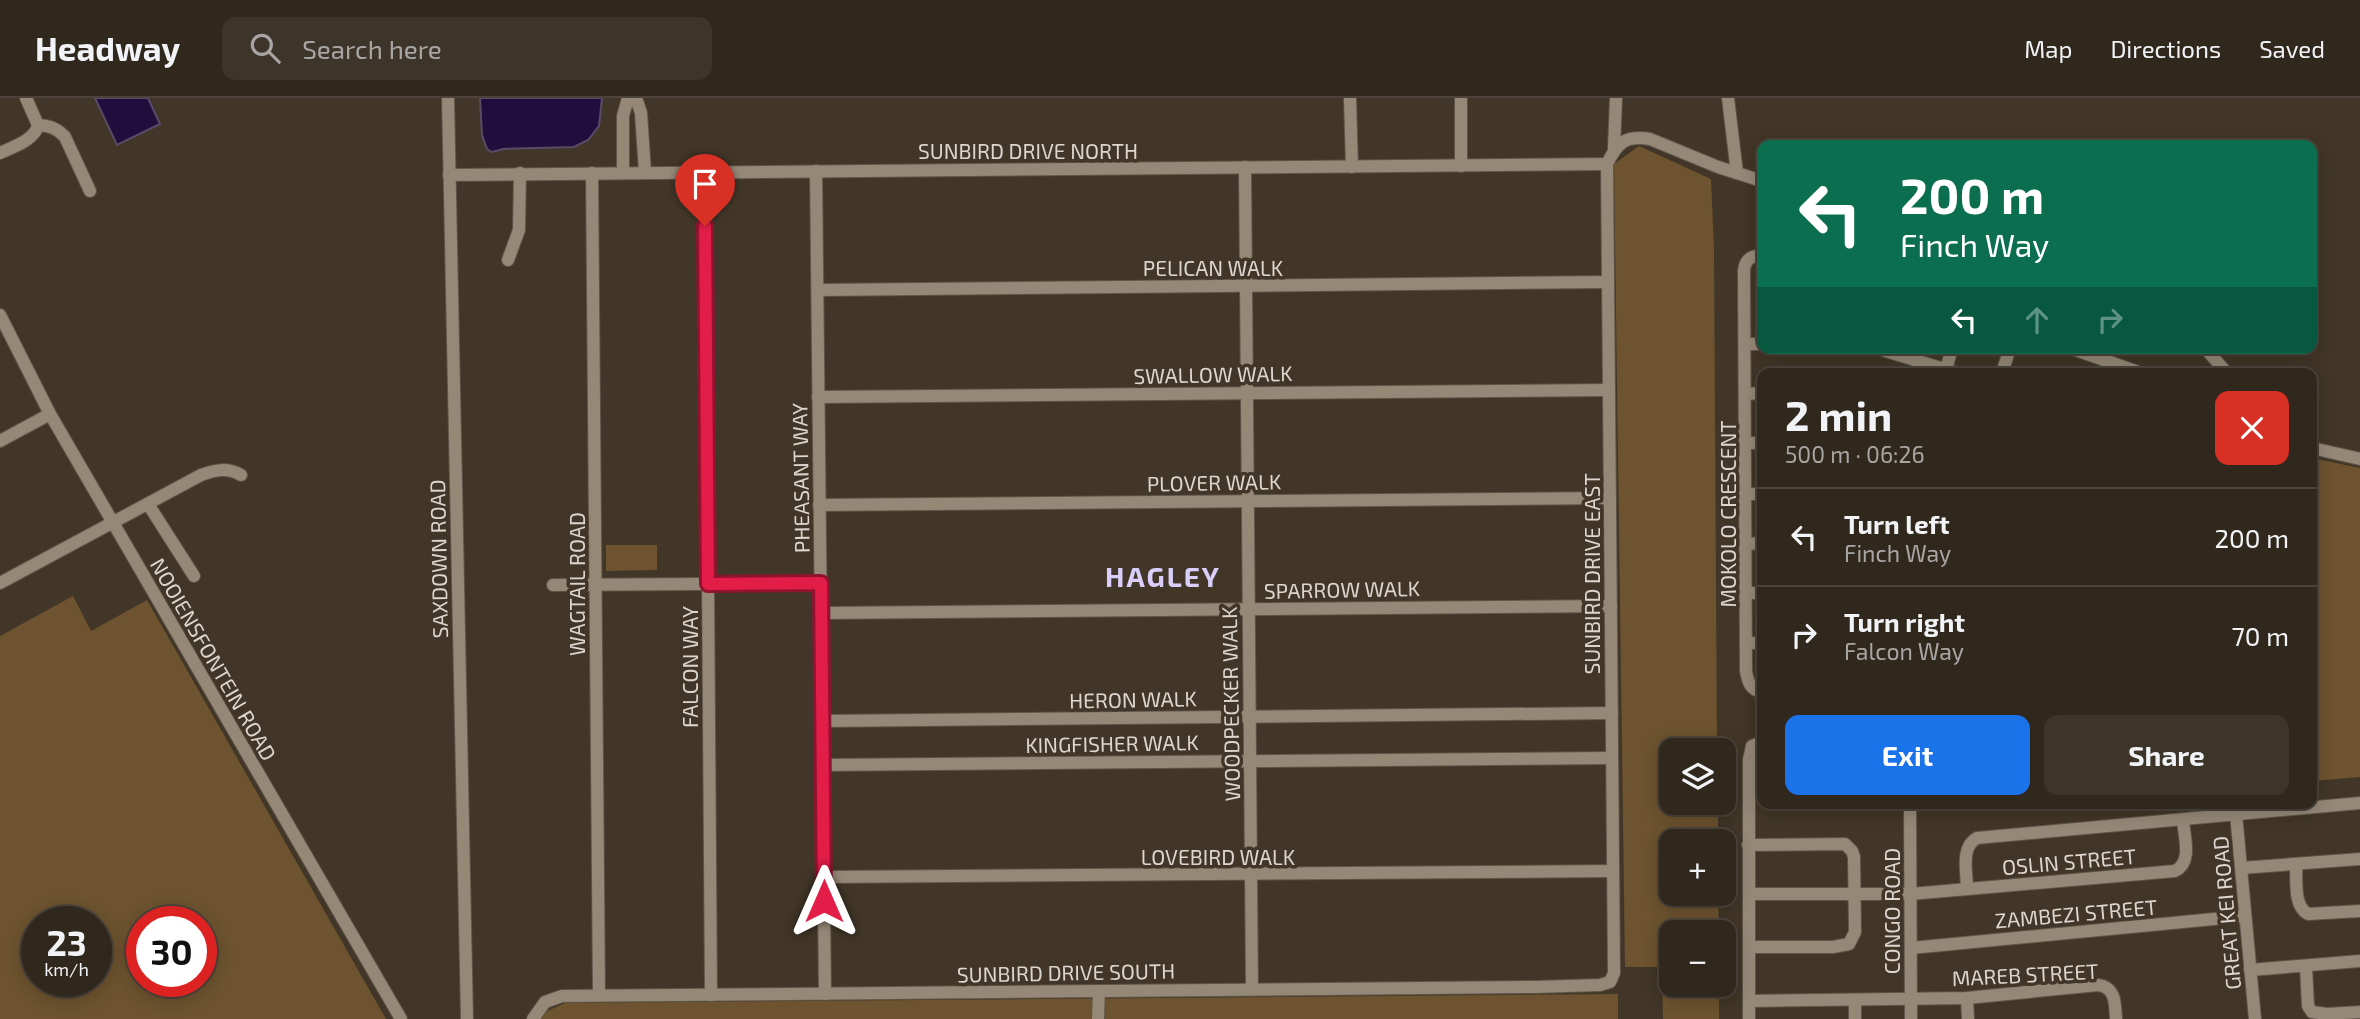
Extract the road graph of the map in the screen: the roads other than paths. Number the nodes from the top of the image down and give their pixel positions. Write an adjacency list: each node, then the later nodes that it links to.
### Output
1 (26, 98): 9 (street)
2 (448, 98): 23 (street, SAXDOWN ROAD)
3 (628, 98): 17 (street)
4 (636, 98): 18 (street)
5 (1350, 98): 15 (street)
6 (1461, 98): 13 (street)
7 (1616, 98): 10 (street)
8 (1728, 98): 22 (street)
9 (38, 125): 11 (street); 25 (street)
10 (1615, 148): 12 (street); 22 (street)
11 (0, 153)
12 (1607, 164): 13 (street, SUNBIRD DRIVE NORTH); 28 (street, SUNBIRD DRIVE EAST)
13 (1461, 166): 15 (street, SUNBIRD DRIVE NORTH)
14 (1245, 167): 15 (street, SUNBIRD DRIVE NORTH); 16 (street, SUNBIRD DRIVE NORTH); 29 (street, WOODPECKER WALK)
15 (1352, 167)
16 (816, 171): 19 (street, SUNBIRD DRIVE NORTH); 30 (street, PHEASANT WAY)
17 (623, 172): 18 (street, SUNBIRD DRIVE NORTH); 21 (street, SUNBIRD DRIVE NORTH)
18 (645, 172): 19 (street, SUNBIRD DRIVE NORTH)
19 (705, 172): 64 (street, FALCON WAY)
20 (520, 173): 21 (street, SUNBIRD DRIVE NORTH); 23 (street, SUNBIRD DRIVE NORTH); 27 (street)
21 (592, 173): 66 (street, WAGTAIL ROAD)
22 (1737, 173): 24 (street)
23 (449, 175): 119 (street, SAXDOWN ROAD)
24 (1757, 179)
25 (90, 191)
26 (1757, 256): 32 (street, MOKOLO CRESCENT)
27 (508, 260)
28 (1608, 282): 29 (street, PELICAN WALK); 40 (street, SUNBIRD DRIVE EAST)
29 (1245, 286): 30 (street, PELICAN WALK); 41 (street, WOODPECKER WALK)
30 (818, 290): 44 (street, PHEASANT WAY)
31 (0, 315): 45 (street, NOOIENSFONTEIN ROAD)
32 (1745, 344): 33 (street); 43 (street, MOKOLO CRESCENT)
33 (1757, 344)
34 (1894, 354): 37 (street)
35 (2085, 354): 38 (street)
36 (2211, 354): 39 (street)
37 (1937, 368)
38 (2121, 368)
39 (2223, 368)
40 (1609, 390): 41 (street, SWALLOW WALK); 54 (street, SUNBIRD DRIVE EAST)
41 (1247, 393): 44 (street, SWALLOW WALK); 55 (street, WOODPECKER WALK)
42 (1757, 393): 43 (street)
43 (1745, 394): 47 (street, MOKOLO CRESCENT)
44 (818, 397): 57 (street, PHEASANT WAY)
45 (50, 414): 46 (street); 58 (street, NOOIENSFONTEIN ROAD)
46 (0, 440)
47 (1746, 443): 48 (street); 52 (street, MOKOLO CRESCENT)
48 (1757, 443)
49 (2317, 449): 50 (street)
50 (2360, 459)
51 (241, 475): 56 (street)
52 (1746, 494): 53 (street); 60 (street, MOKOLO CRESCENT)
53 (1757, 494)
54 (1610, 498): 55 (street, PLOVER WALK); 69 (street, SUNBIRD DRIVE EAST)
55 (1248, 501): 57 (street, PLOVER WALK); 70 (street, WOODPECKER WALK)
56 (148, 504): 58 (street); 61 (street)
57 (819, 505): 63 (street, PHEASANT WAY)
58 (112, 522): 62 (street); 118 (street, NOOIENSFONTEIN ROAD)
59 (1757, 543): 60 (street)
60 (1746, 544): 67 (street, MOKOLO CRESCENT)
61 (194, 576)
62 (0, 583)
63 (821, 583): 64 (street); 71 (street, PHEASANT WAY)
64 (708, 584): 66 (street); 112 (street, FALCON WAY)
65 (553, 585): 66 (street)
66 (596, 586): 111 (street, WAGTAIL ROAD)
67 (1747, 593): 68 (street); 72 (street, MOKOLO CRESCENT)
68 (1757, 593)
69 (1611, 606): 70 (street, SPARROW WALK); 75 (street, SUNBIRD DRIVE EAST)
70 (1248, 609): 71 (street, SPARROW WALK); 76 (street, WOODPECKER WALK)
71 (821, 613): 77 (street, PHEASANT WAY)
72 (1747, 643): 73 (street); 74 (street, MOKOLO CRESCENT)
73 (1757, 643)
74 (1757, 691)
75 (1612, 713): 76 (street, HERON WALK); 79 (street, SUNBIRD DRIVE EAST)
76 (1250, 717): 77 (street, HERON WALK); 80 (street, WOODPECKER WALK)
77 (823, 721): 81 (street, PHEASANT WAY)
78 (1757, 744): 82 (street)
79 (1612, 758): 80 (street, KINGFISHER WALK); 93 (street, SUNBIRD DRIVE EAST)
80 (1250, 761): 81 (street, KINGFISHER WALK); 94 (street, WOODPECKER WALK)
81 (823, 765): 95 (street, PHEASANT WAY)
82 (1749, 793): 83 (street); 89 (street)
83 (1757, 793)
84 (2360, 803): 85 (street)
85 (2317, 805)
86 (1910, 809): 99 (street, CONGO ROAD)
87 (2236, 809): 88 (street); 92 (street, GREAT KEI ROAD)
88 (2183, 820): 96 (street); 96 (street, OSLIN STREET)
89 (1748, 845): 97 (street); 98 (street)
90 (2360, 859): 91 (street)
91 (2296, 864): 92 (street); 100 (street)
92 (2241, 868): 101 (street, GREAT KEI ROAD)
93 (1613, 871): 94 (street, LOVEBIRD WALK); 107 (street, SUNBIRD DRIVE EAST)
94 (1252, 875): 95 (street, LOVEBIRD WALK); 108 (street, WOODPECKER WALK)
95 (824, 877): 110 (street, PHEASANT WAY)
96 (1968, 889): 99 (street, OSLIN STREET)
97 (1855, 893): 98 (street, OSLIN STREET); 99 (street, OSLIN STREET); 102 (street)
98 (1749, 894): 102 (street)
99 (1910, 894): 103 (street, CONGO ROAD)
100 (2360, 911)
101 (2245, 916): 103 (street, ZAMBEZI STREET); 106 (street, GREAT KEI ROAD)
102 (1750, 947): 116 (street)
103 (1911, 948): 114 (street, CONGO ROAD)
104 (2360, 961): 105 (street)
105 (2306, 966): 106 (street); 117 (street)
106 (2250, 970): 127 (street, GREAT KEI ROAD)
107 (1610, 982): 108 (street, SUNBIRD DRIVE SOUTH)
108 (1252, 989): 109 (street, SUNBIRD DRIVE SOUTH)
109 (1099, 990): 110 (street, SUNBIRD DRIVE SOUTH); 121 (street)
110 (825, 994): 112 (street, SUNBIRD DRIVE SOUTH)
111 (599, 995): 112 (street, SUNBIRD DRIVE SOUTH); 120 (street, SUNBIRD DRIVE SOUTH)
112 (710, 995)
113 (1967, 998): 114 (street, MAREB STREET); 125 (street); 126 (street, MAREB STREET)
114 (1911, 999): 115 (street, MAREB STREET); 124 (street, CONGO ROAD)
115 (1855, 1000): 116 (street, MAREB STREET); 123 (street)
116 (1750, 1001): 122 (street)
117 (2360, 1012)
118 (401, 1019)
119 (467, 1019)
120 (533, 1019)
121 (1098, 1019)
122 (1749, 1019)
123 (1855, 1019)
124 (1912, 1019)
125 (1968, 1019)
126 (2116, 1019)
127 (2255, 1019)

